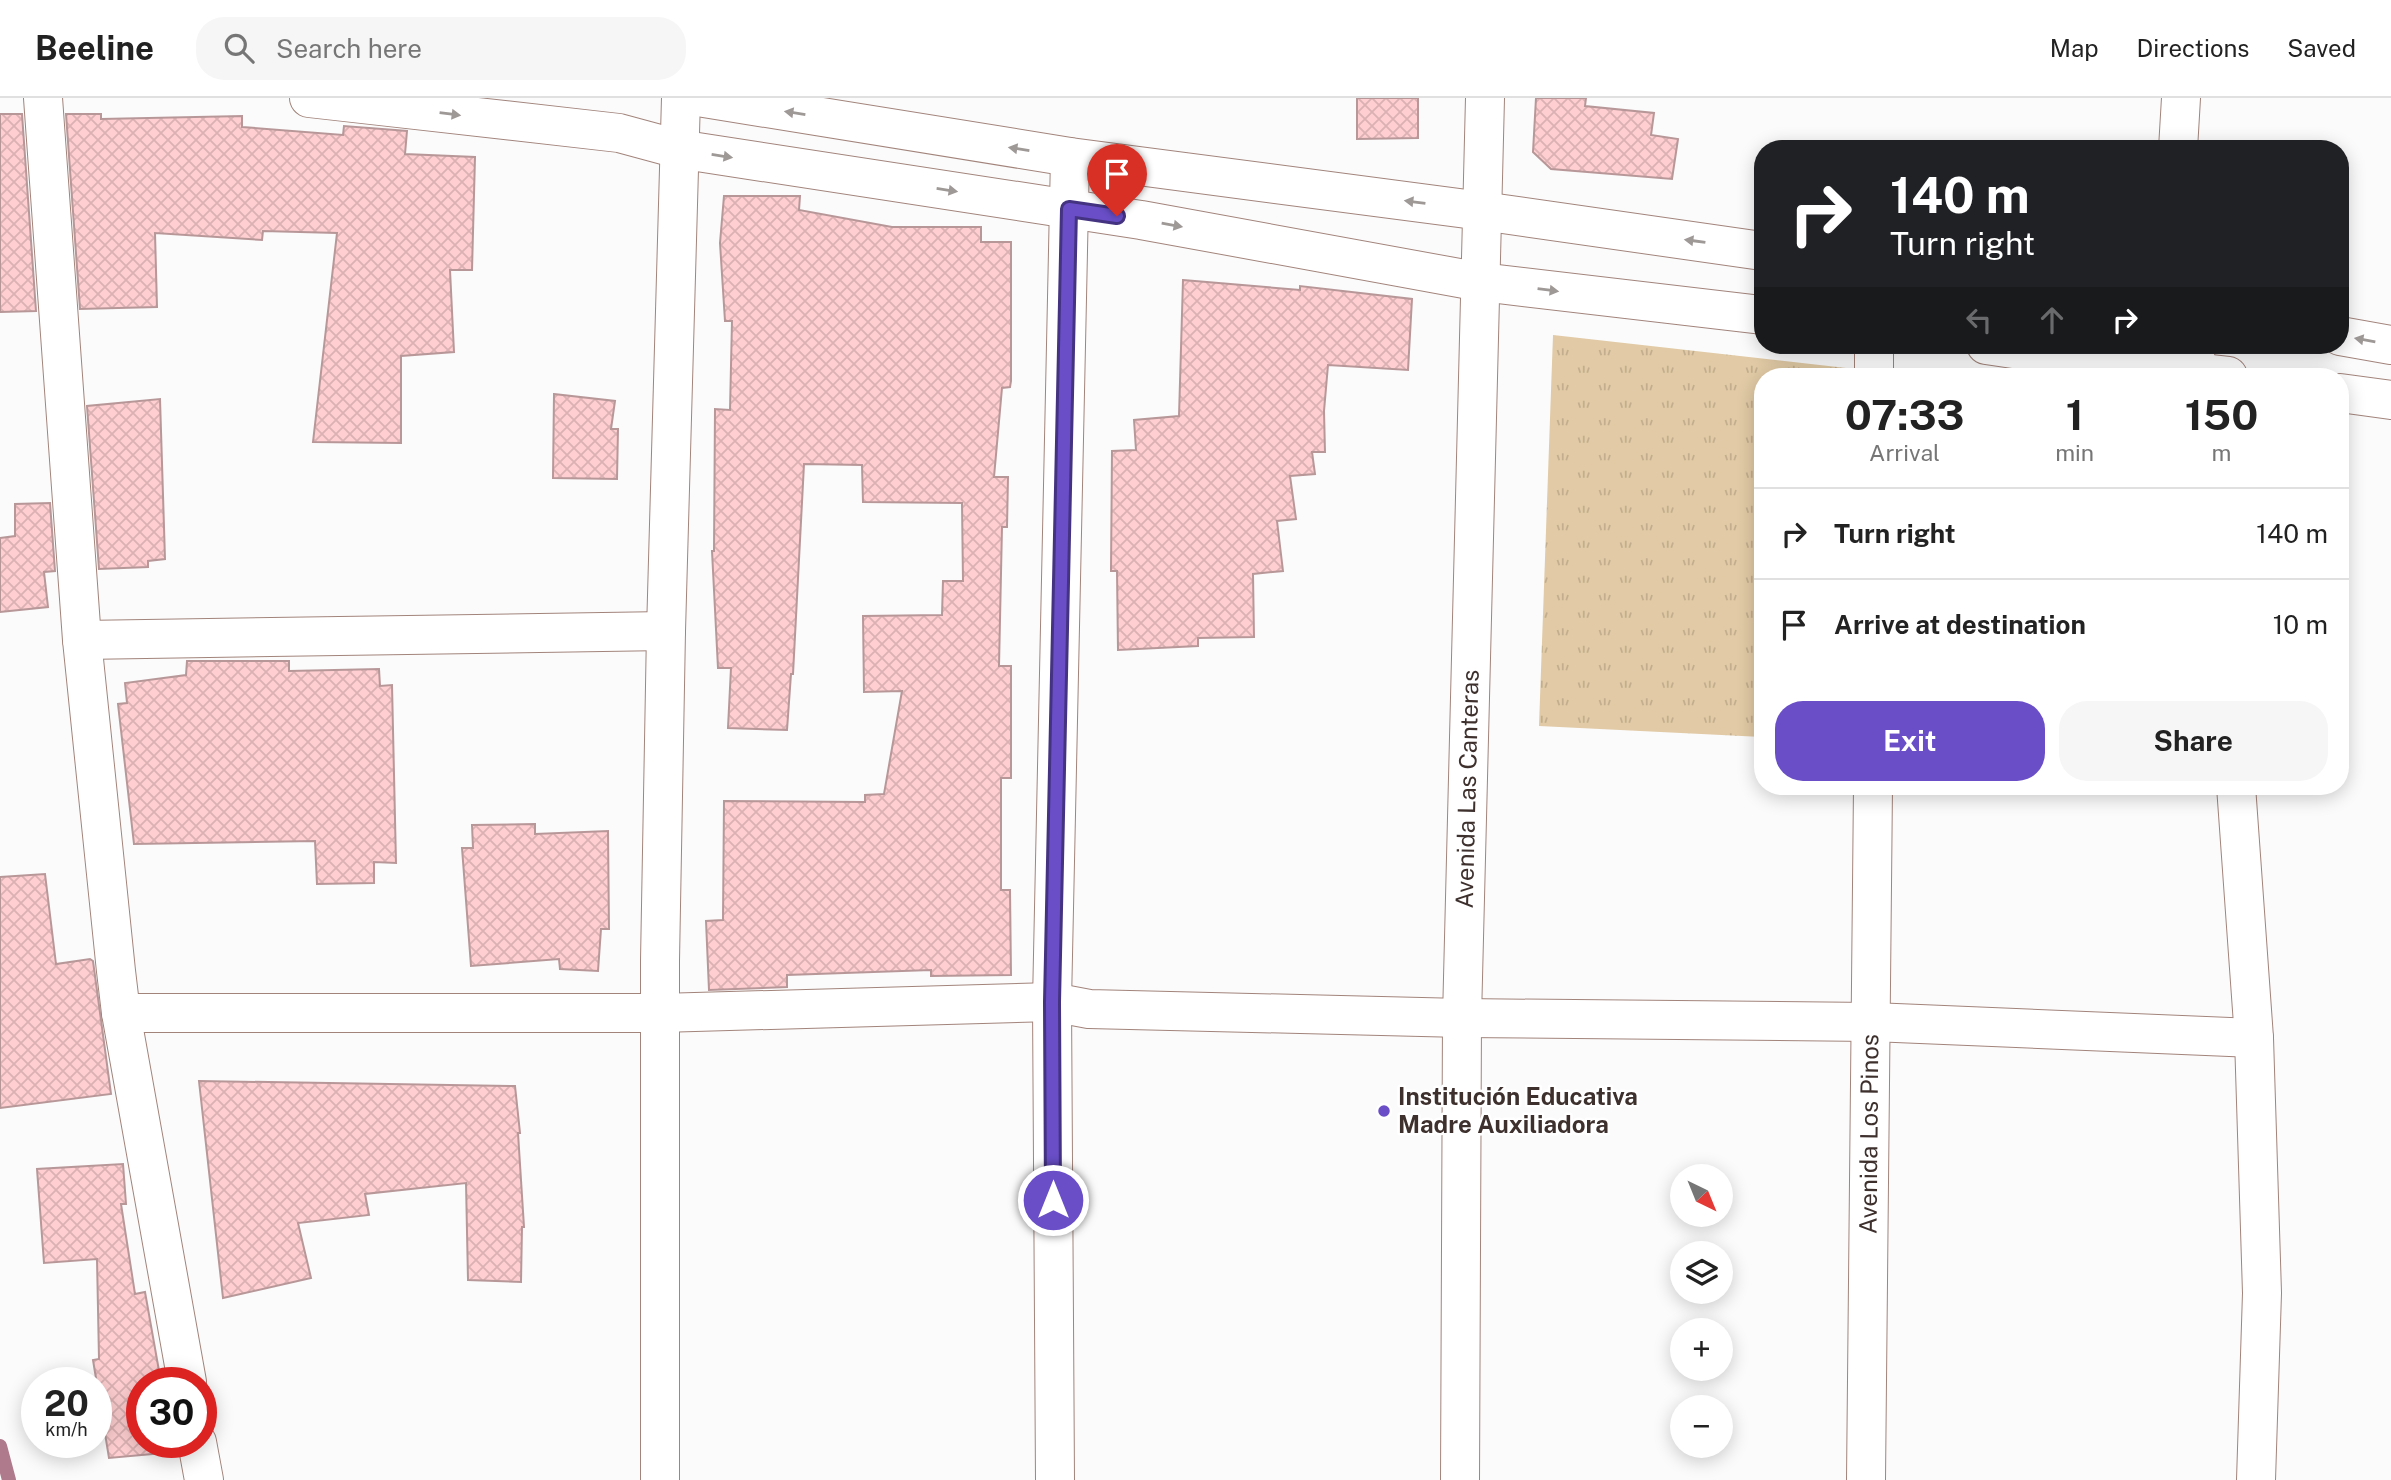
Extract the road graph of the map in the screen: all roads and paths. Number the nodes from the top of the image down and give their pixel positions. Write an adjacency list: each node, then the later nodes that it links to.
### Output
1 (43, 98): 22 (street)
2 (309, 98): 8 (street, one-way to 8)
3 (681, 98): 8 (street)
4 (704, 98): 9 (street, one-way to 4)
5 (1485, 98): 11 (street, Avenida Las Canteras)
6 (2181, 98): 7 (street)
7 (2179, 140)
8 (678, 149): 10 (street, one-way to 10); 21 (street)
9 (1070, 157): 10 (street); 11 (street, one-way to 9)
10 (1069, 209): 13 (street, one-way to 13); 25 (street)
11 (1482, 211): 12 (street, one-way to 11); 13 (street, Avenida Las Canteras)
12 (1754, 250)
13 (1481, 282): 14 (street, one-way to 14); 28 (street, Avenida Las Canteras)
14 (1754, 314)
15 (2349, 338): 16 (street, one-way to 15)
16 (2391, 345)
17 (2048, 354): 18 (street)
18 (2205, 367)
19 (2349, 394): 20 (street)
20 (2391, 400)
21 (666, 631): 22 (street); 27 (street)
22 (82, 640): 26 (street)
23 (1873, 795): 29 (street, Avenida Los Pinos)
24 (2237, 795): 30 (street)
25 (1052, 1002): 27 (street); 28 (street); 35 (street)
26 (121, 1013): 27 (street); 31 (street)
27 (660, 1013): 34 (street)
28 (1462, 1018): 29 (street); 36 (street, Avenida Las Canteras)
29 (1872, 1023): 30 (street); 37 (street, Avenida Los Pinos)
30 (2254, 1038): 38 (street)
31 (184, 1367)
32 (200, 1458): 33 (street)
33 (204, 1480)
34 (660, 1480)
35 (1055, 1480)
36 (1460, 1480)
37 (1866, 1480)
38 (2256, 1480)

